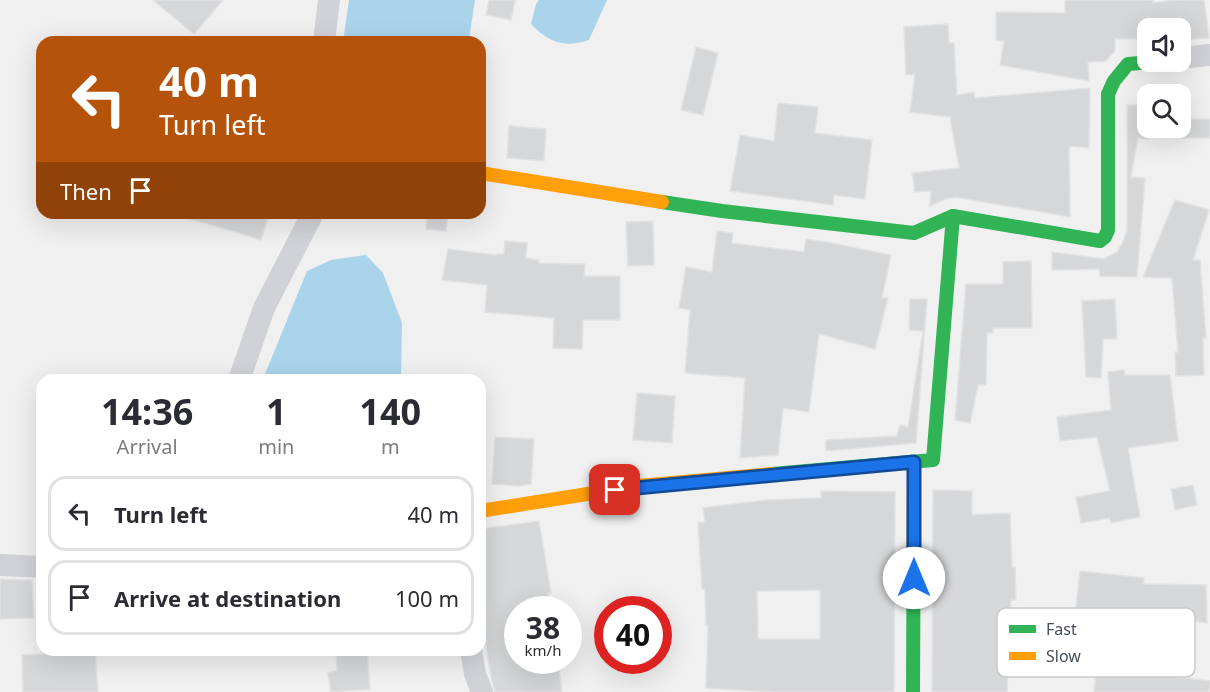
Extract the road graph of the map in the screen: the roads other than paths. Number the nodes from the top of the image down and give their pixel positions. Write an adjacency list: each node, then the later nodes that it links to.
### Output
1 (329, 0): 2 (street)
2 (325, 36)
3 (1210, 55): 4 (street)
4 (1191, 57)
5 (1137, 63): 7 (street)
6 (486, 174): 7 (street)
7 (953, 216): 10 (street)
8 (310, 219): 9 (street)
9 (241, 374)
10 (914, 462): 11 (street); 16 (street)
11 (486, 510)
12 (0, 565): 13 (street)
13 (36, 567)
14 (472, 656): 15 (street)
15 (482, 692)
16 (913, 692)

